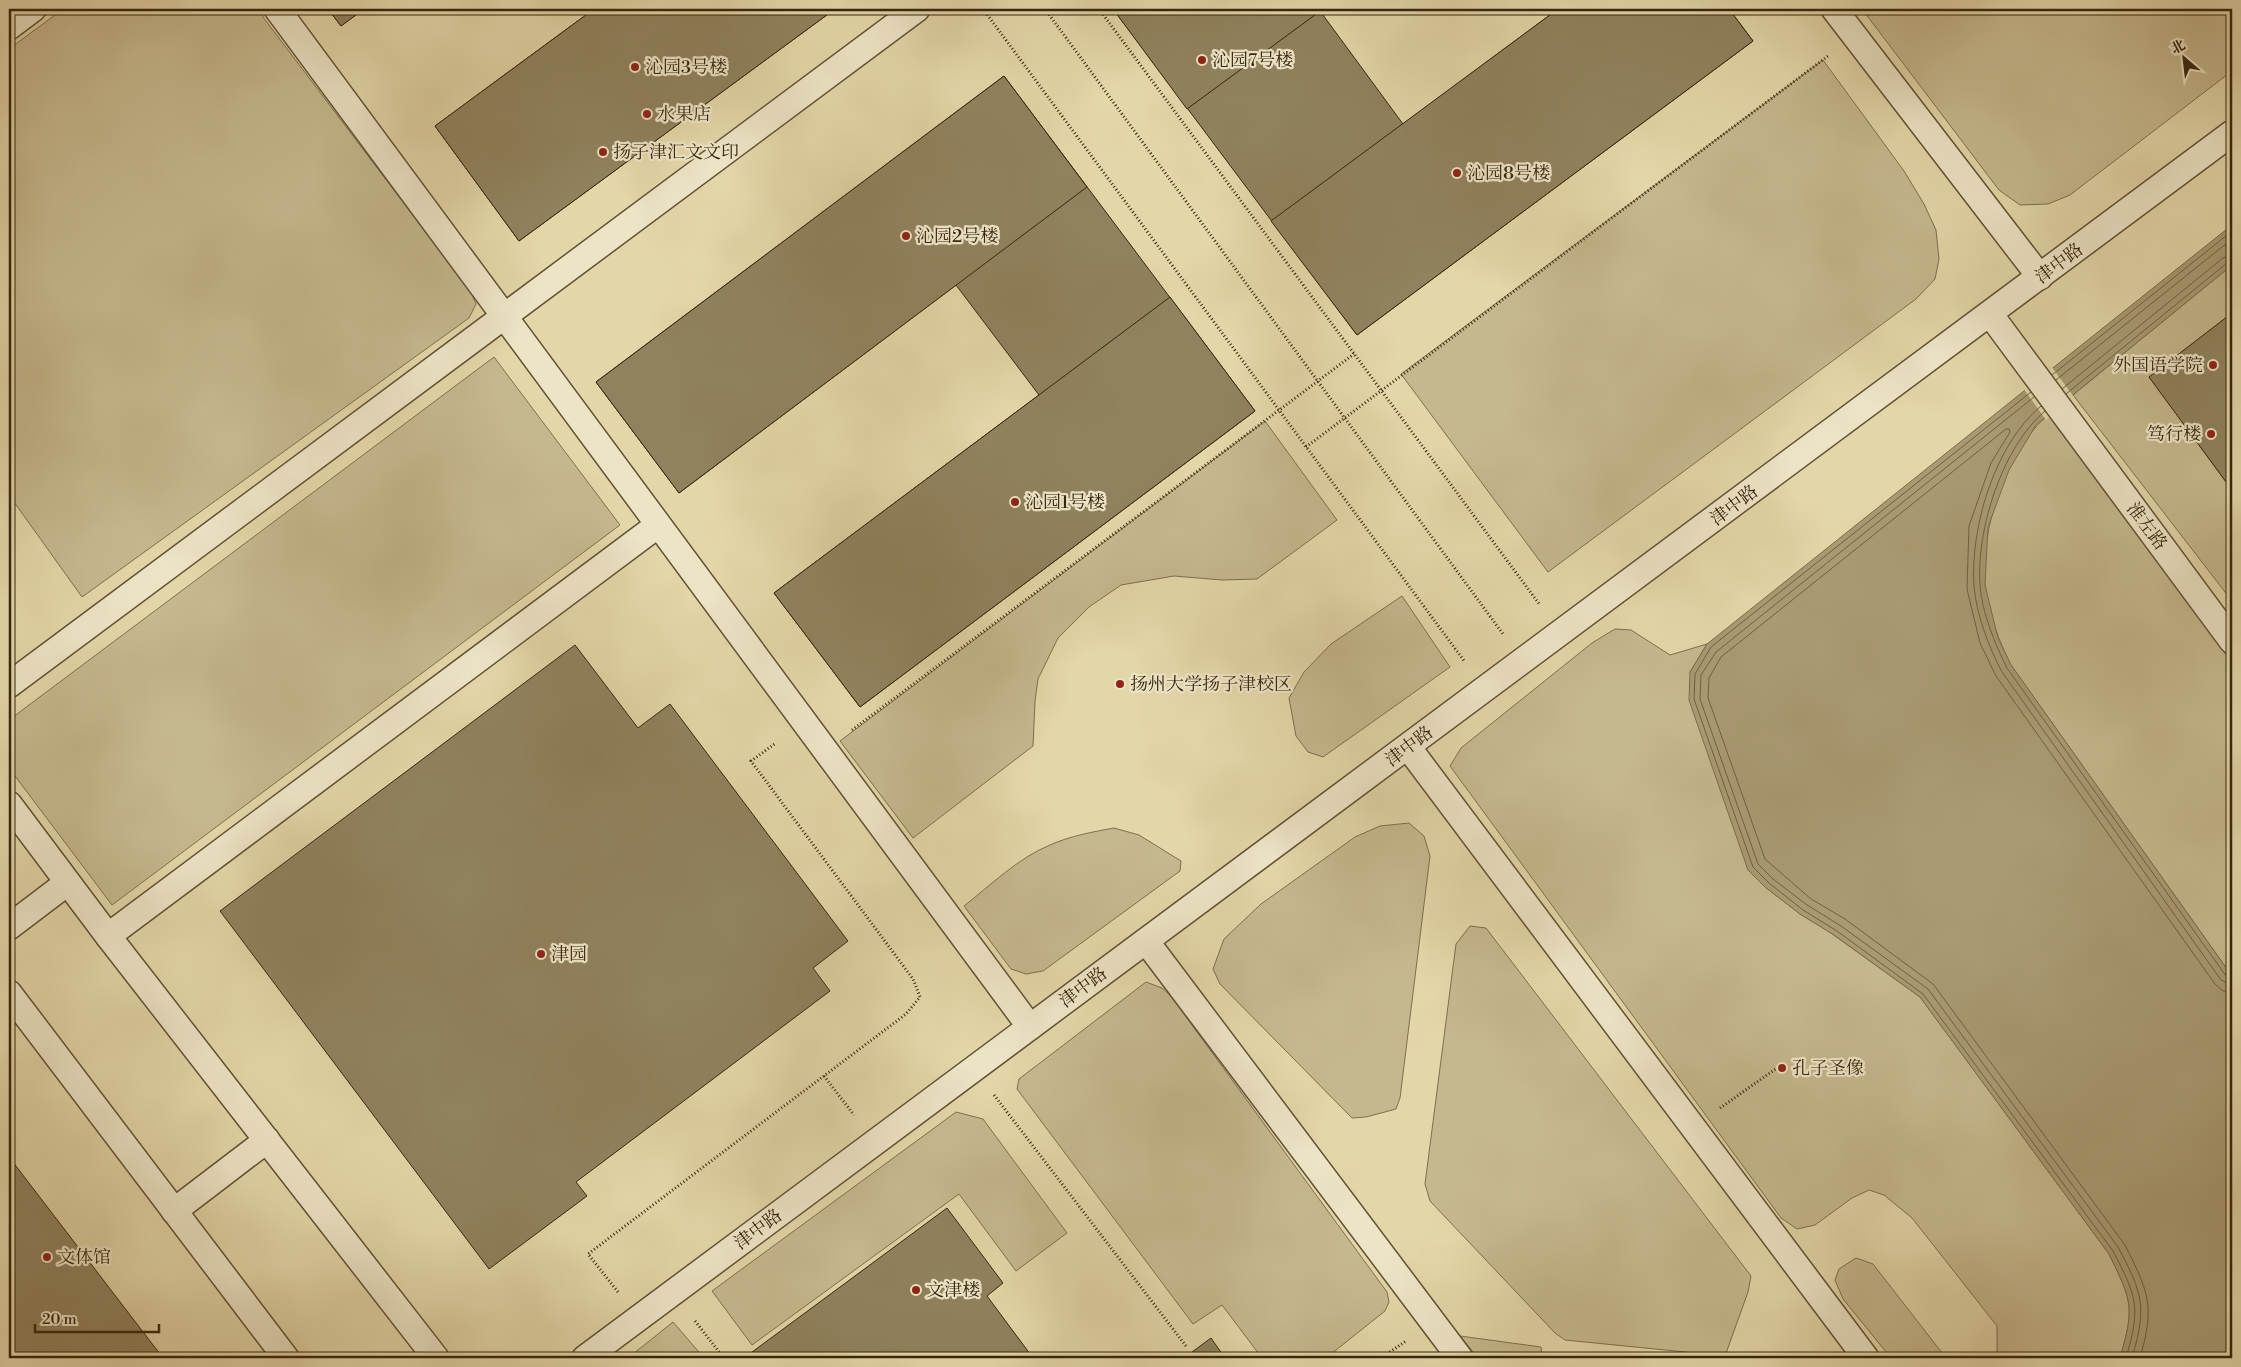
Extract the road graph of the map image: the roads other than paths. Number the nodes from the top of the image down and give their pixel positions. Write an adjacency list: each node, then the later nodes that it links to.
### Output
1 (33, 9): 5 (lane)
2 (277, 9): 9 (lane)
3 (917, 9): 9 (lane)
4 (1834, 9): 7 (lane)
5 (9, 27)
6 (2232, 133): 7 (lane, 津中路)
7 (2040, 277): 8 (lane, 津中路)
8 (1990, 314): 11 (lane, 淮左路); 13 (lane, 津中路)
9 (505, 316): 10 (lane); 12 (lane)
10 (658, 525): 17 (lane); 20 (lane)
11 (2232, 640)
12 (9, 685)
13 (1408, 746): 18 (lane, 津中路); 27 (lane)
14 (9, 804): 15 (lane)
15 (67, 883): 16 (lane); 17 (lane)
16 (9, 927)
17 (108, 936): 21 (lane)
18 (1146, 941): 20 (lane, 津中路); 26 (lane)
19 (9, 993): 22 (lane)
20 (1030, 1027): 25 (lane, 津中路)
21 (267, 1140): 22 (lane); 24 (lane)
22 (174, 1211): 23 (lane)
23 (286, 1358)
24 (436, 1358)
25 (584, 1358)
26 (1460, 1358)
27 (1866, 1358)

